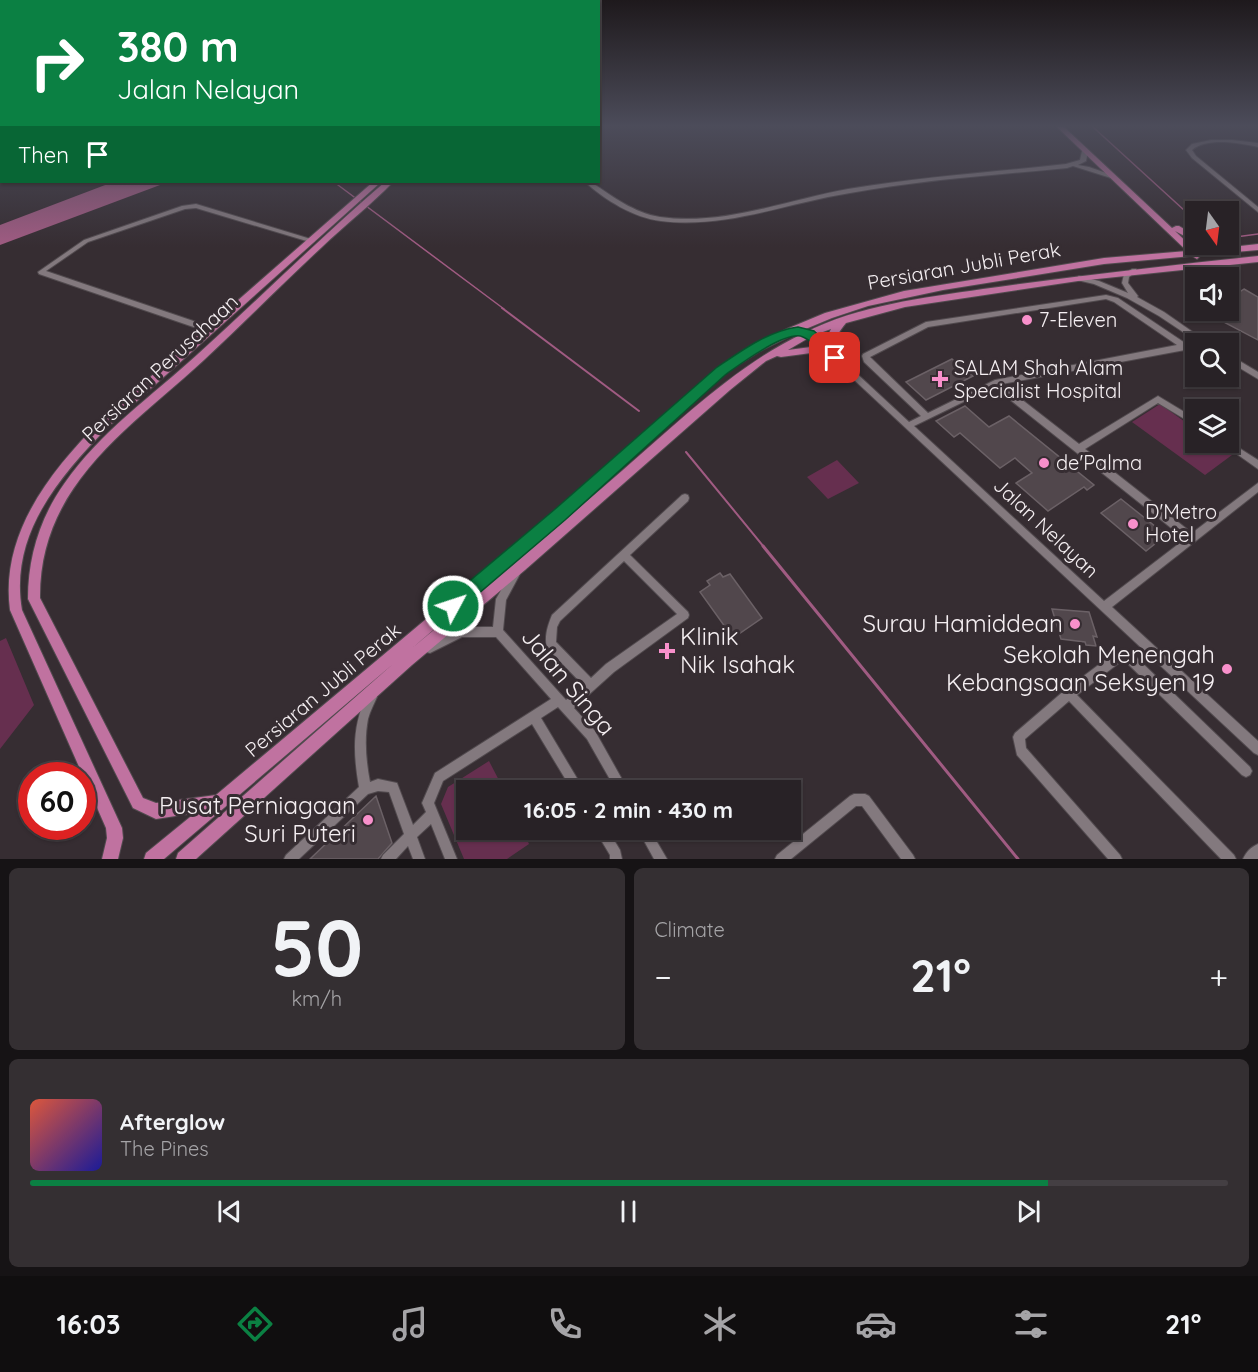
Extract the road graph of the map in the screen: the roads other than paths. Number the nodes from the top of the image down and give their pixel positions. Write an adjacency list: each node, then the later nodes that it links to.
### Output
1 (1057, 167): 9 (street)
2 (1078, 167): 6 (street)
3 (1102, 167): 6 (main road)
4 (1109, 167): 13 (main road)
5 (1206, 167): 12 (street)
6 (1113, 177): 13 (main road)
7 (376, 183): 10 (main road, Persiaran Perusahaan)
8 (388, 183): 10 (main road, Persiaran Perusahaan)
9 (589, 183)
10 (366, 198): 11 (main road, Persiaran Perusahaan)
11 (353, 209): 15 (main road, Persiaran Perusahaan); 59 (main road, Persiaran Perusahaan)
12 (1258, 210)
13 (1172, 229): 14 (main road); 18 (main road); 19 (main road)
14 (1185, 235)
15 (312, 241): 25 (main road, Persiaran Perusahaan); 25 (street)
16 (1239, 247): 17 (main road)
17 (1254, 248): 19 (main road, Persiaran Jubli Perak)
18 (1133, 257): 19 (main road, Persiaran Jubli Perak); 26 (main road, Persiaran Jubli Perak)
19 (1199, 258): 20 (main road, Persiaran Jubli Perak); 21 (main road, Persiaran Jubli Perak)
20 (1258, 259)
21 (1134, 271): 22 (main road, Persiaran Jubli Perak); 23 (street)
22 (1078, 278): 23 (street); 24 (main road, Persiaran Jubli Perak)
23 (1135, 298): 27 (street)
24 (845, 320): 28 (main road, Persiaran Jubli Perak); 31 (main road)
25 (211, 330): 65 (main road, Persiaran Perusahaan)
26 (786, 333): 28 (main road); 59 (main road, Persiaran Jubli Perak)
27 (1186, 333)
28 (809, 334): 30 (main road, Persiaran Jubli Perak); 31 (street, Jalan Nelayan)
29 (1185, 347): 34 (street); 36 (street)
30 (763, 358): 31 (main road); 45 (main road, Persiaran Jubli Perak)
31 (835, 358): 37 (street, Jalan Nelayan)
32 (1239, 364): 33 (street)
33 (1258, 376)
34 (994, 382): 36 (street); 38 (street)
35 (1185, 416): 38 (street)
36 (927, 417): 37 (street)
37 (908, 426): 46 (street, Jalan Nelayan)
38 (1078, 449): 43 (street)
39 (1239, 452): 40 (street)
40 (1258, 465)
41 (1258, 488): 43 (street)
42 (685, 498): 44 (street)
43 (1192, 539): 46 (street)
44 (624, 555): 49 (street); 49 (street)
45 (520, 566): 47 (street); 48 (main road, Persiaran Jubli Perak)
46 (1104, 607): 54 (street, Jalan Nelayan)
47 (498, 632): 48 (street); 52 (street, Jalan Singa)
48 (407, 660): 50 (main road, Persiaran Jubli Perak)
49 (591, 685): 52 (street)
50 (378, 686): 58 (street); 67 (main road, Persiaran Jubli Perak)
51 (1069, 694): 55 (street); 76 (street); 77 (street)
52 (562, 703): 53 (street); 57 (street, Jalan Singa)
53 (534, 716): 56 (street); 60 (street)
54 (1258, 749)
55 (1246, 771)
56 (572, 780)
57 (616, 780)
58 (365, 789): 61 (street); 68 (street)
59 (221, 802): 66 (main road, Persiaran Jubli Perak)
60 (432, 814): 61 (street); 71 (street)
61 (410, 835): 69 (street); 70 (street)
62 (607, 840): 72 (street)
63 (650, 840): 73 (street)
64 (1258, 850): 78 (street)
65 (110, 859)
66 (152, 859)
67 (184, 859)
68 (290, 859)
69 (387, 859)
70 (419, 859)
71 (451, 859)
72 (616, 859)
73 (661, 859)
74 (781, 859): 75 (street)
75 (909, 859)
76 (1116, 859)
77 (1230, 859)
78 (1249, 859)

